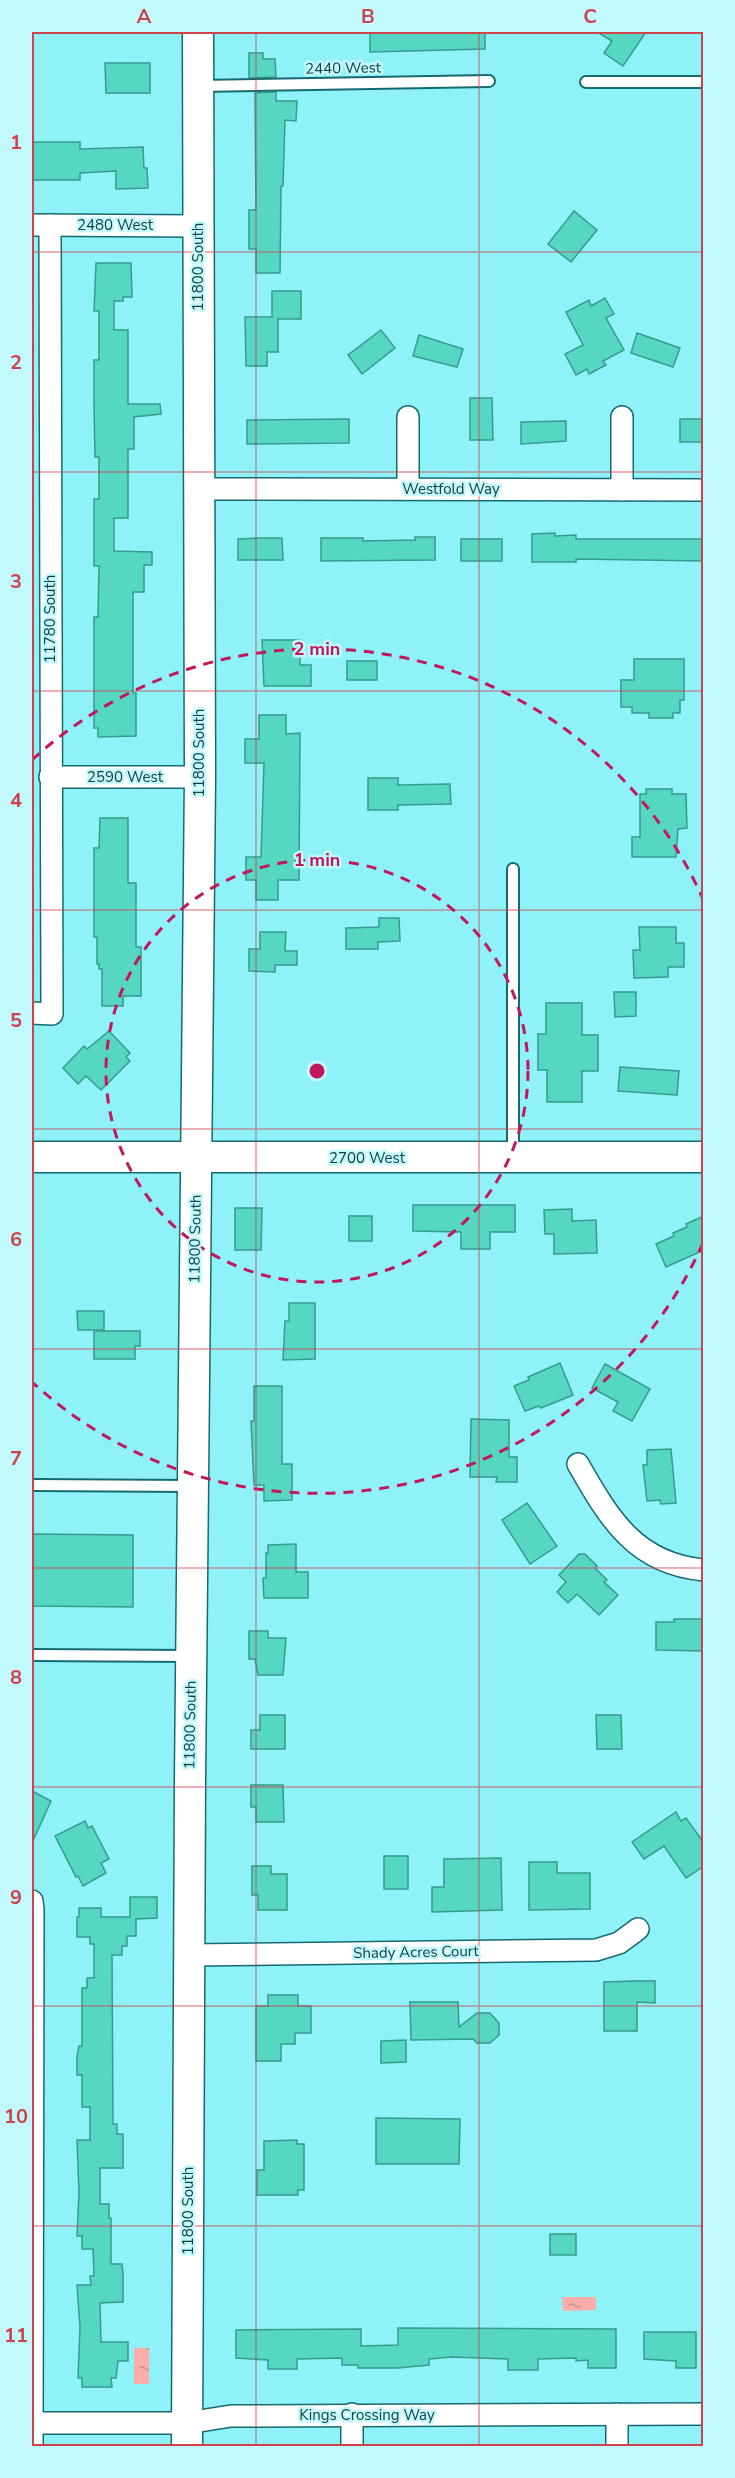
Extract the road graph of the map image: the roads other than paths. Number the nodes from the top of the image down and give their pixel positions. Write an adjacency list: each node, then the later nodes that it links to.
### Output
1 (198, 32): 5 (main road, 11800 South)
2 (489, 81): 5 (lane, 2440 West)
3 (586, 82): 4 (lane)
4 (704, 82)
5 (198, 86): 7 (main road, 11800 South)
6 (41, 225): 7 (street, 2480 West); 14 (street, 11780 South)
7 (198, 226): 10 (main road, 11800 South)
8 (408, 417): 11 (street)
9 (622, 417): 12 (street)
10 (199, 489): 11 (street, Westfold Way); 15 (main road, 11800 South)
11 (408, 489): 12 (street, Westfold Way)
12 (622, 490): 13 (street, Westfold Way)
13 (704, 490)
14 (50, 777): 15 (street, 2590 West); 17 (street, 11780 South)
15 (200, 777): 18 (main road, 11800 South)
16 (513, 869): 21 (lane)
17 (42, 1014)
18 (196, 1156): 19 (main road, 2700 West); 21 (main road, 2700 West); 24 (main road, 11800 South)
19 (32, 1157)
20 (704, 1157): 21 (main road, 2700 West)
21 (513, 1158)
22 (578, 1464): 25 (street)
23 (32, 1485): 24 (lane)
24 (193, 1486): 27 (main road, 11800 South)
25 (704, 1570)
26 (32, 1654): 27 (lane)
27 (191, 1656): 30 (main road, 11800 South)
28 (32, 1901): 34 (street)
29 (638, 1929): 30 (street, Shady Acres Court)
30 (189, 1955): 35 (main road, 11800 South)
31 (352, 2414): 32 (street, Kings Crossing Way); 35 (street, Kings Crossing Way); 37 (street)
32 (617, 2414): 33 (street, Kings Crossing Way); 38 (street)
33 (704, 2414)
34 (32, 2423): 35 (street, Kings Crossing Way); 36 (street)
35 (187, 2435)
36 (32, 2446)
37 (352, 2446)
38 (617, 2446)

